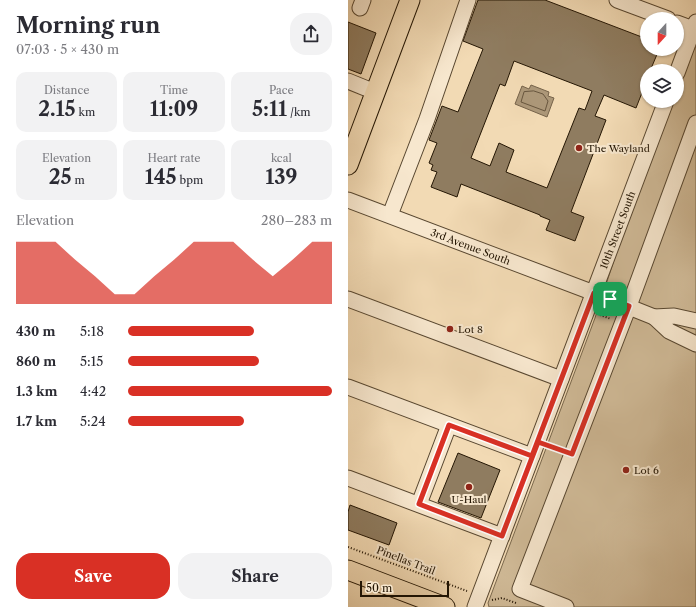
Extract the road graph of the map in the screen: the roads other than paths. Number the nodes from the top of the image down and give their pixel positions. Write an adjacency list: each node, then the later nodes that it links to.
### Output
1 (410, 0): 9 (main road)
2 (468, 0): 14 (street)
3 (617, 0): 4 (street)
4 (649, 12)
5 (684, 24): 6 (street)
6 (695, 27): 7 (street)
7 (680, 64)
8 (348, 81): 9 (street)
9 (375, 92): 12 (main road)
10 (663, 108): 15 (street, 10th Street South)
11 (696, 123): 17 (street)
12 (348, 165)
13 (348, 200): 14 (street, 3rd Avenue South)
14 (390, 215): 15 (street, 3rd Avenue South)
15 (594, 293): 17 (street, 3rd Avenue South); 21 (street, 10th Street South)
16 (348, 299): 21 (street)
17 (629, 306): 18 (street, 3rd Avenue South); 31 (street)
18 (654, 317): 19 (street); 20 (street)
19 (696, 321)
20 (696, 344)
21 (561, 379): 24 (street, 10th Street South)
22 (348, 387): 23 (street)
23 (449, 425): 24 (street); 26 (street)
24 (532, 456): 27 (street, 10th Street South)
25 (348, 478): 26 (street)
26 (419, 504): 27 (street)
27 (502, 536): 29 (street, 10th Street South)
28 (348, 570): 30 (main road)
29 (477, 602)
30 (445, 607)
31 (566, 607)

